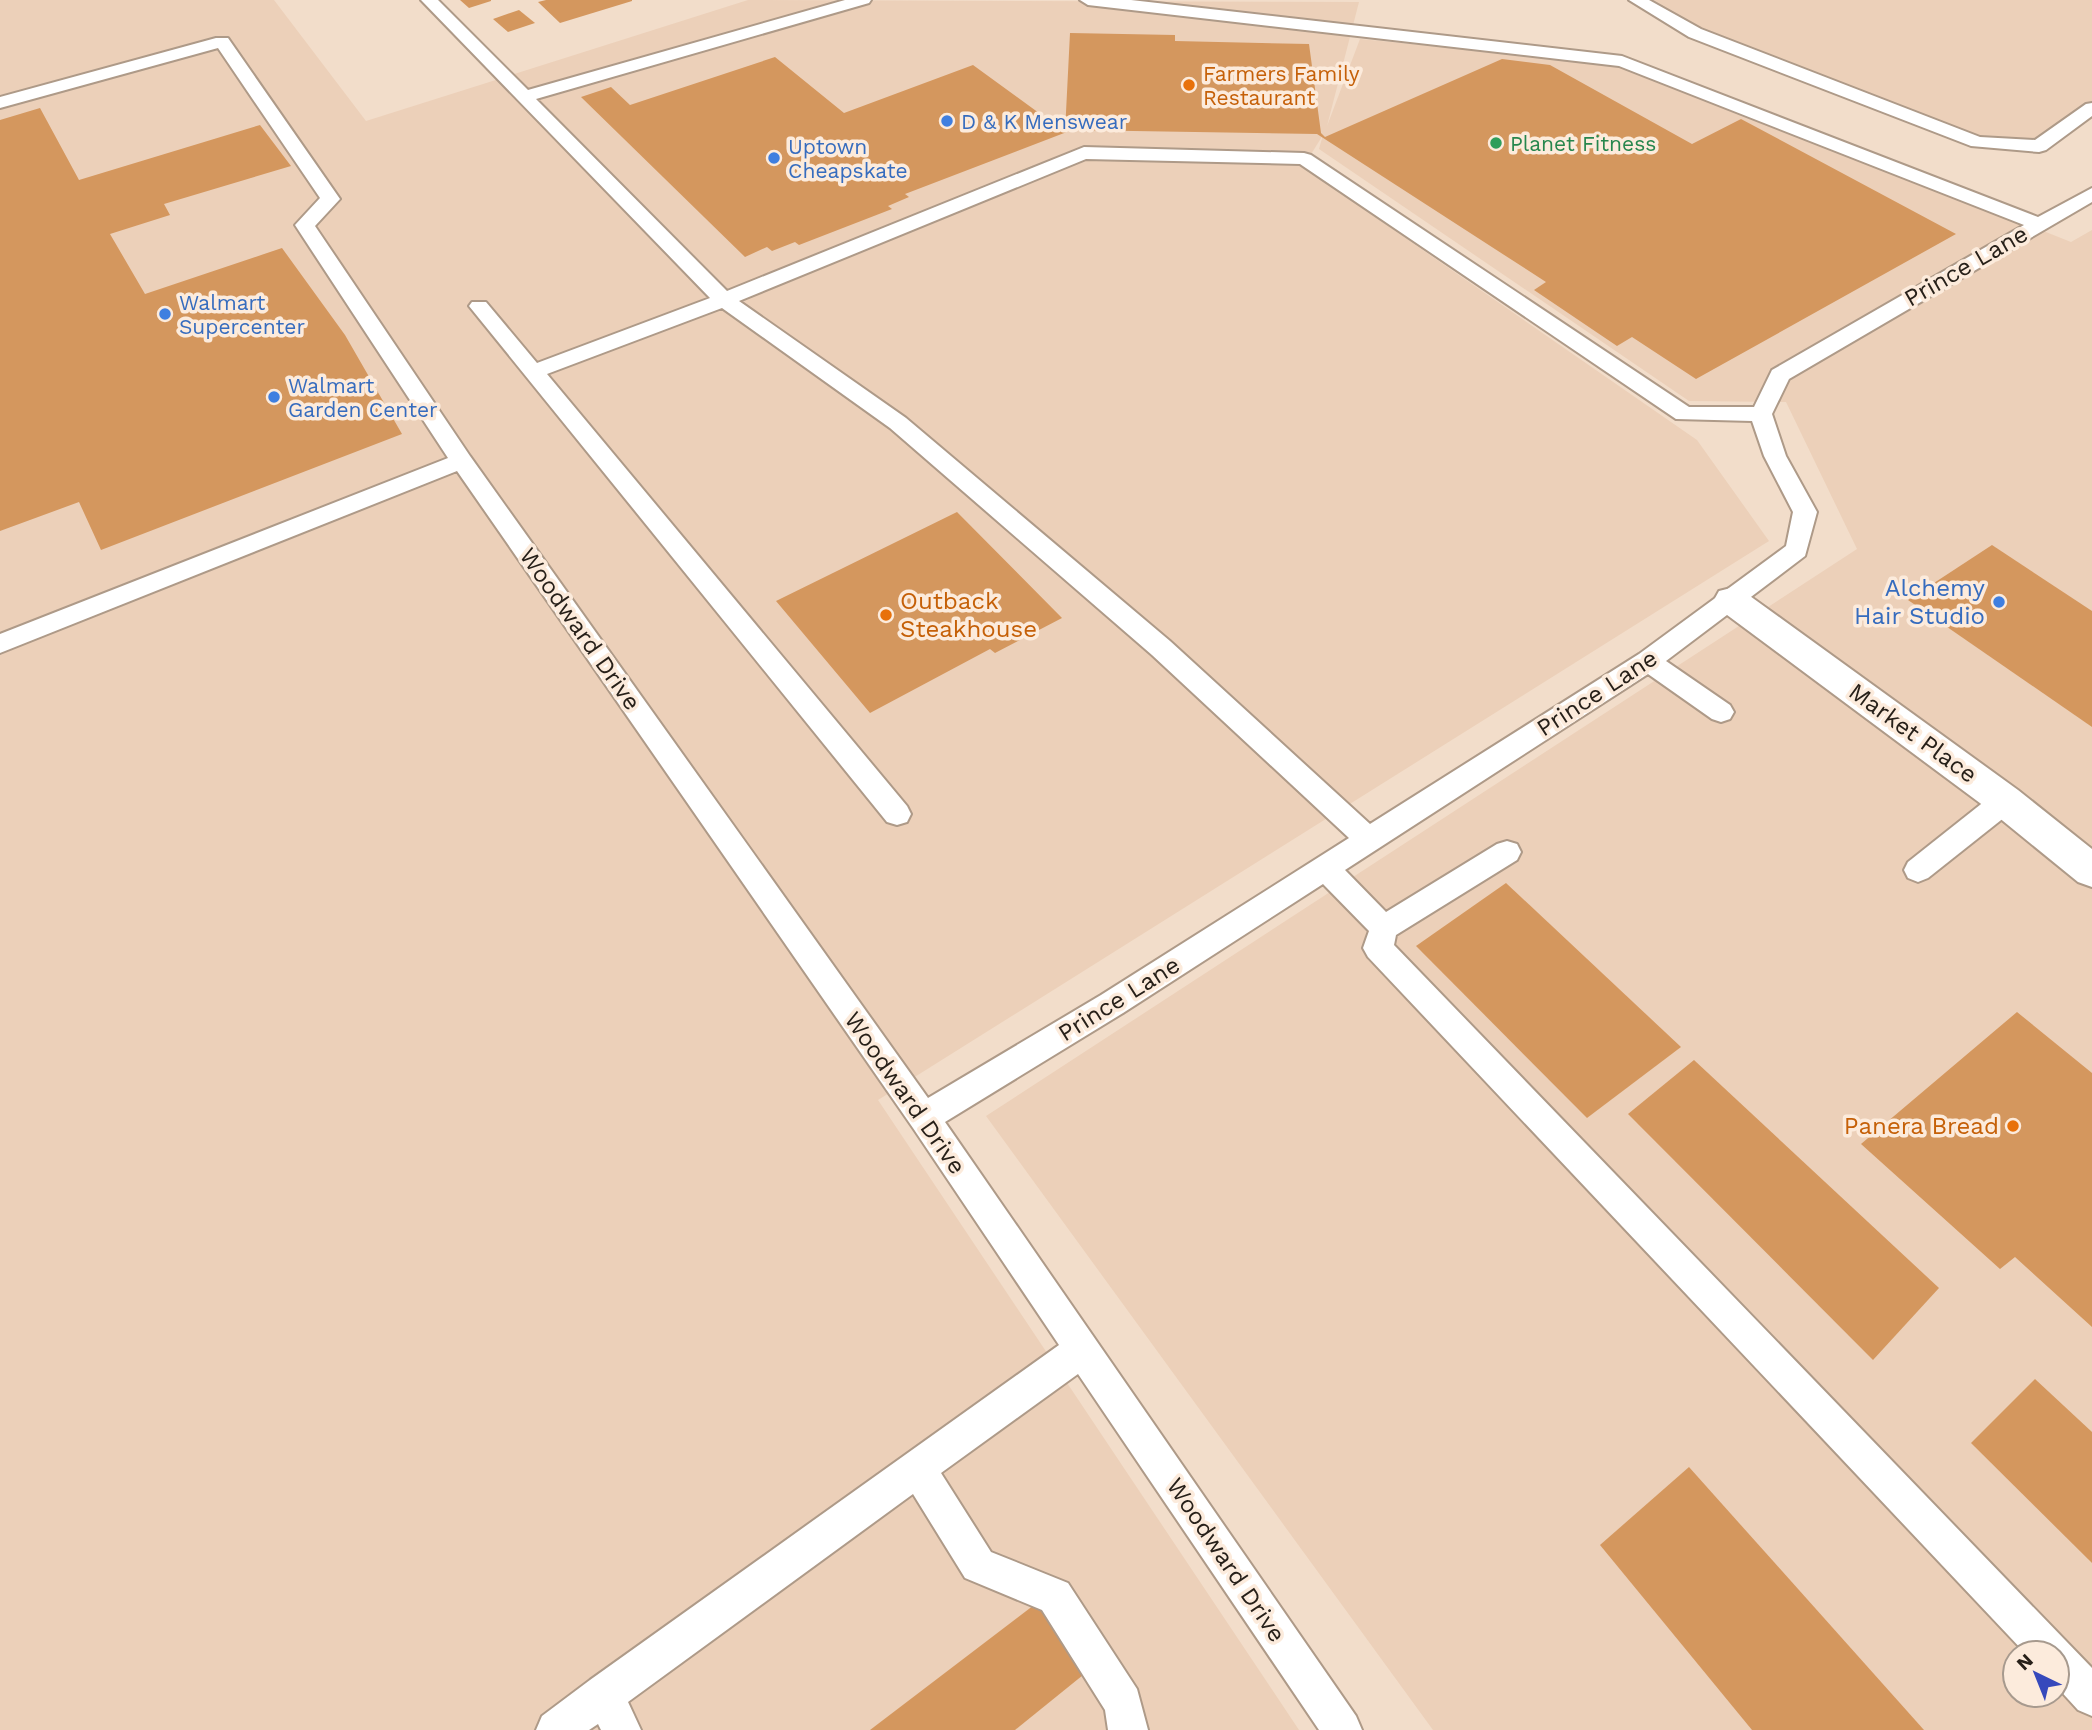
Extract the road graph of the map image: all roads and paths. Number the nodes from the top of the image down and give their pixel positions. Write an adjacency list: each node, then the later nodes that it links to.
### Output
1 (429, 0): 5 (lane)
2 (863, 0): 5 (lane)
3 (1088, 0): 9 (lane)
4 (1637, 0): 7 (lane)
5 (524, 97): 10 (lane)
6 (0, 103): 14 (lane, Woodward Drive)
7 (2092, 108)
8 (2092, 194): 9 (lane, Prince Lane)
9 (2039, 224): 13 (lane, Prince Lane)
10 (724, 300): 12 (lane); 13 (lane); 21 (lane)
11 (479, 306): 12 (lane)
12 (533, 372): 20 (lane)
13 (1761, 414): 15 (lane, Prince Lane)
14 (462, 461): 16 (lane); 27 (lane, Woodward Drive)
15 (1731, 600): 17 (lane, Prince Lane); 19 (street, Market Place)
16 (0, 644)
17 (1648, 661): 18 (lane); 21 (lane, Prince Lane)
18 (1721, 712)
19 (2005, 801): 24 (lane); 25 (street, Market Place)
20 (897, 814)
21 (1369, 840): 23 (lane, Prince Lane)
22 (1507, 852): 26 (lane)
23 (1325, 868): 26 (lane); 27 (lane, Prince Lane)
24 (1918, 870)
25 (2092, 871)
26 (1384, 929): 30 (lane)
27 (923, 1118): 28 (lane, Woodward Drive)
28 (1083, 1349): 29 (lane); 37 (lane, Woodward Drive)
29 (917, 1468): 32 (lane); 36 (lane)
30 (2038, 1639)
31 (2071, 1674): 33 (lane)
32 (604, 1693): 34 (lane); 35 (lane)
33 (2092, 1696)
34 (556, 1730)
35 (621, 1730)
36 (1128, 1730)
37 (1342, 1730)

